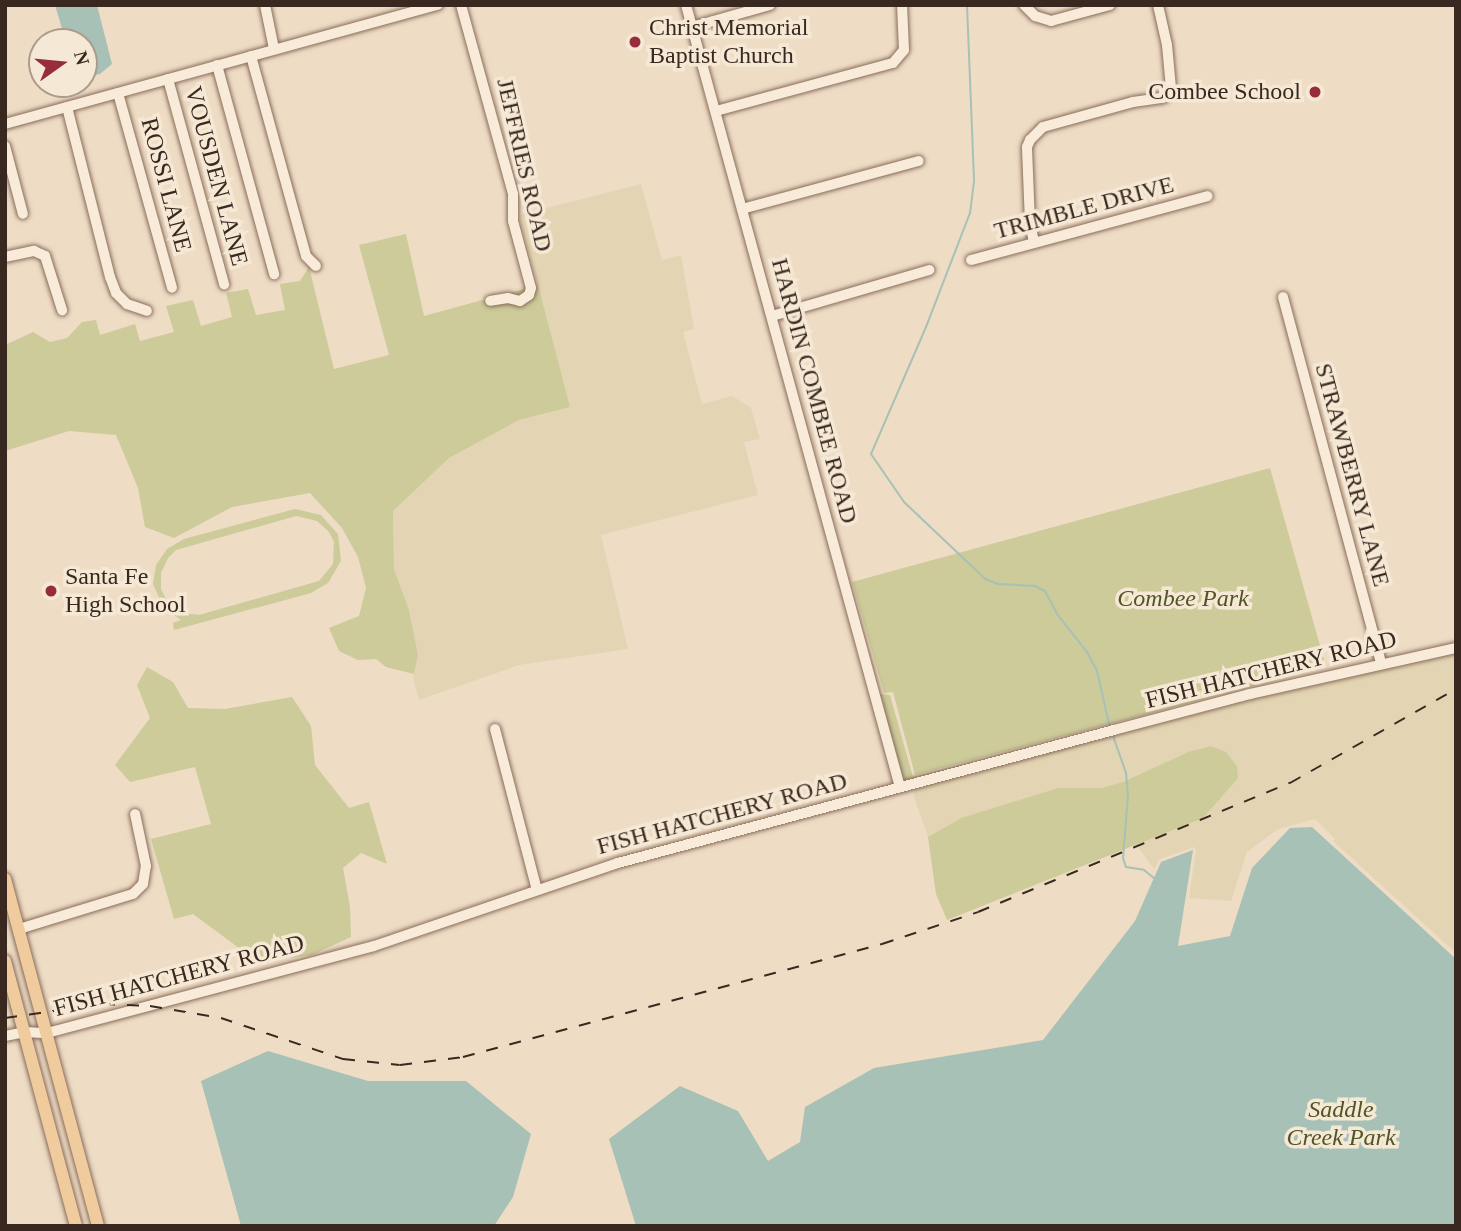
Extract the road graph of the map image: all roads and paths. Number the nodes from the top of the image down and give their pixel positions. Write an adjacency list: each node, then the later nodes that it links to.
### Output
1 (265, 5): 13 (street)
2 (392, 5): 11 (street)
3 (438, 5): 11 (street)
4 (461, 5): 35 (street, JEFFRIES ROAD)
5 (686, 5): 12 (street, HARDIN COMBEE ROAD)
6 (771, 5): 12 (street)
7 (902, 5): 19 (street)
8 (1024, 5): 9 (street)
9 (1110, 5)
10 (1158, 5): 26 (street)
11 (395, 17): 13 (street)
12 (692, 27): 19 (street, HARDIN COMBEE ROAD)
13 (274, 49): 14 (street)
14 (251, 56): 15 (street); 29 (street)
15 (217, 65): 16 (street); 31 (street)
16 (167, 79): 17 (street); 32 (street, VOUSDEN LANE)
17 (118, 93): 18 (street); 33 (street, ROSSI LANE)
18 (67, 107): 20 (street); 37 (street)
19 (716, 111): 24 (street, HARDIN COMBEE ROAD)
20 (5, 124)
21 (5, 146): 25 (street)
22 (919, 161): 24 (street)
23 (1208, 196): 26 (street, TRIMBLE DRIVE)
24 (742, 209): 38 (street, HARDIN COMBEE ROAD)
25 (23, 214)
26 (1034, 242): 28 (street, TRIMBLE DRIVE)
27 (5, 257): 36 (street)
28 (971, 260)
29 (316, 266)
30 (929, 271): 38 (street)
31 (274, 274)
32 (224, 284)
33 (172, 288)
34 (1283, 297): 40 (street, STRAWBERRY LANE)
35 (490, 301)
36 (62, 310)
37 (148, 311)
38 (772, 316): 42 (street, HARDIN COMBEE ROAD)
39 (1456, 648): 40 (street, FISH HATCHERY ROAD)
40 (1381, 664): 42 (street, FISH HATCHERY ROAD)
41 (495, 729): 45 (street)
42 (900, 787): 45 (street, FISH HATCHERY ROAD)
43 (135, 814): 46 (street)
44 (5, 878): 46 (main road)
45 (537, 890): 49 (street, FISH HATCHERY ROAD)
46 (19, 929): 49 (main road)
47 (5, 961): 48 (main road)
48 (25, 1032): 49 (street, FISH HATCHERY ROAD); 50 (street, FISH HATCHERY ROAD); 52 (main road)
49 (47, 1033): 51 (main road)
50 (5, 1036)
51 (93, 1207): 52 (main road); 54 (main road)
52 (73, 1212): 53 (main road)
53 (76, 1226)
54 (99, 1226)

